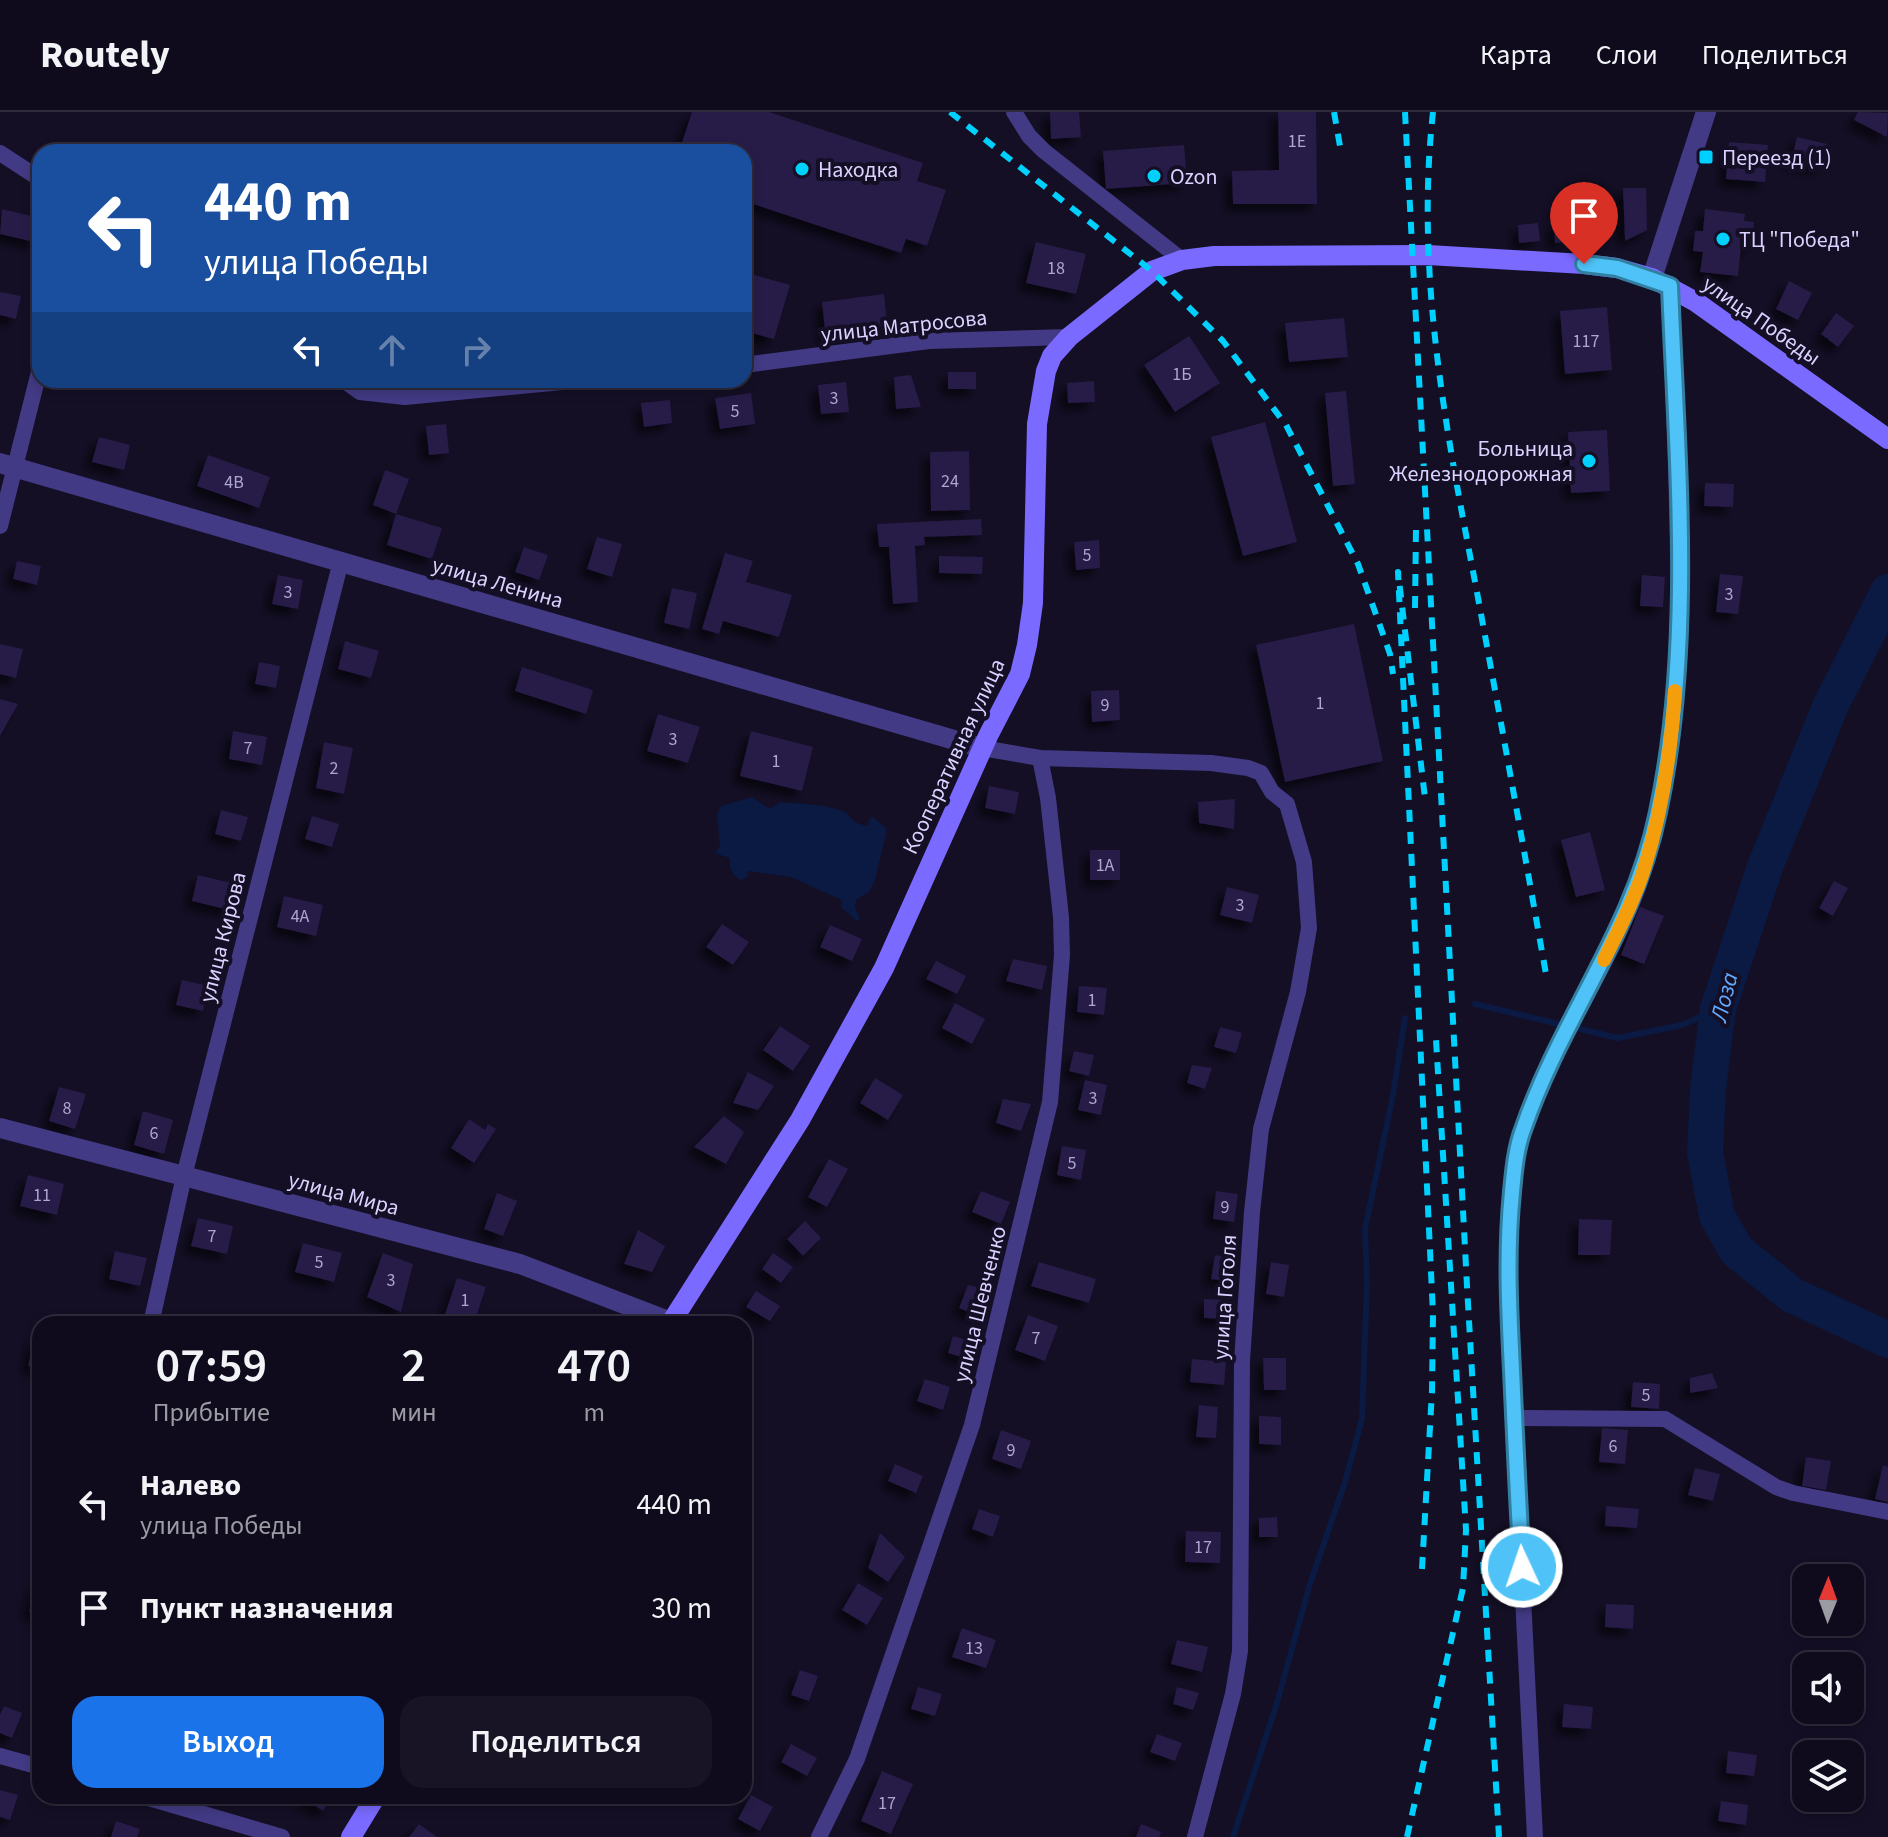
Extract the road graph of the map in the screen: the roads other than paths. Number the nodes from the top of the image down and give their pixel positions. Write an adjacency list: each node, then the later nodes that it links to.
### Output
1 (1014, 112): 6 (street)
2 (1706, 112): 7 (street)
3 (0, 153): 4 (street)
4 (32, 174)
5 (1507, 258): 6 (main road, Кооперативная улица); 7 (main road, улица Победы)
6 (1182, 260): 8 (main road, Кооперативная улица)
7 (1661, 282): 13 (main road, улица Победы); 24 (street)
8 (1069, 337): 9 (street, улица Матросова); 17 (main road, Кооперативная улица)
9 (752, 364)
10 (33, 388): 14 (street)
11 (354, 388): 12 (street)
12 (499, 388)
13 (1885, 437)
14 (8, 465): 15 (street); 16 (street, улица Ленина)
15 (0, 526)
16 (341, 561): 17 (street, улица Ленина); 20 (street, улица Кирова)
17 (982, 748): 18 (street); 23 (main road, Кооперативная улица)
18 (1040, 758): 32 (street, улица Шевченко); 33 (street, улица Гоголя)
19 (0, 1128): 20 (street, улица Мира)
20 (184, 1176): 21 (street, улица Кирова); 22 (street, улица Мира)
21 (153, 1316)
22 (653, 1316)
23 (675, 1316)
24 (1514, 1418): 25 (street); 34 (street)
25 (1888, 1512)
26 (0, 1756): 27 (street)
27 (32, 1765)
28 (169, 1804): 30 (street)
29 (371, 1804): 31 (main road)
30 (282, 1837)
31 (351, 1837)
32 (819, 1837)
33 (1195, 1837)
34 (1535, 1837)

